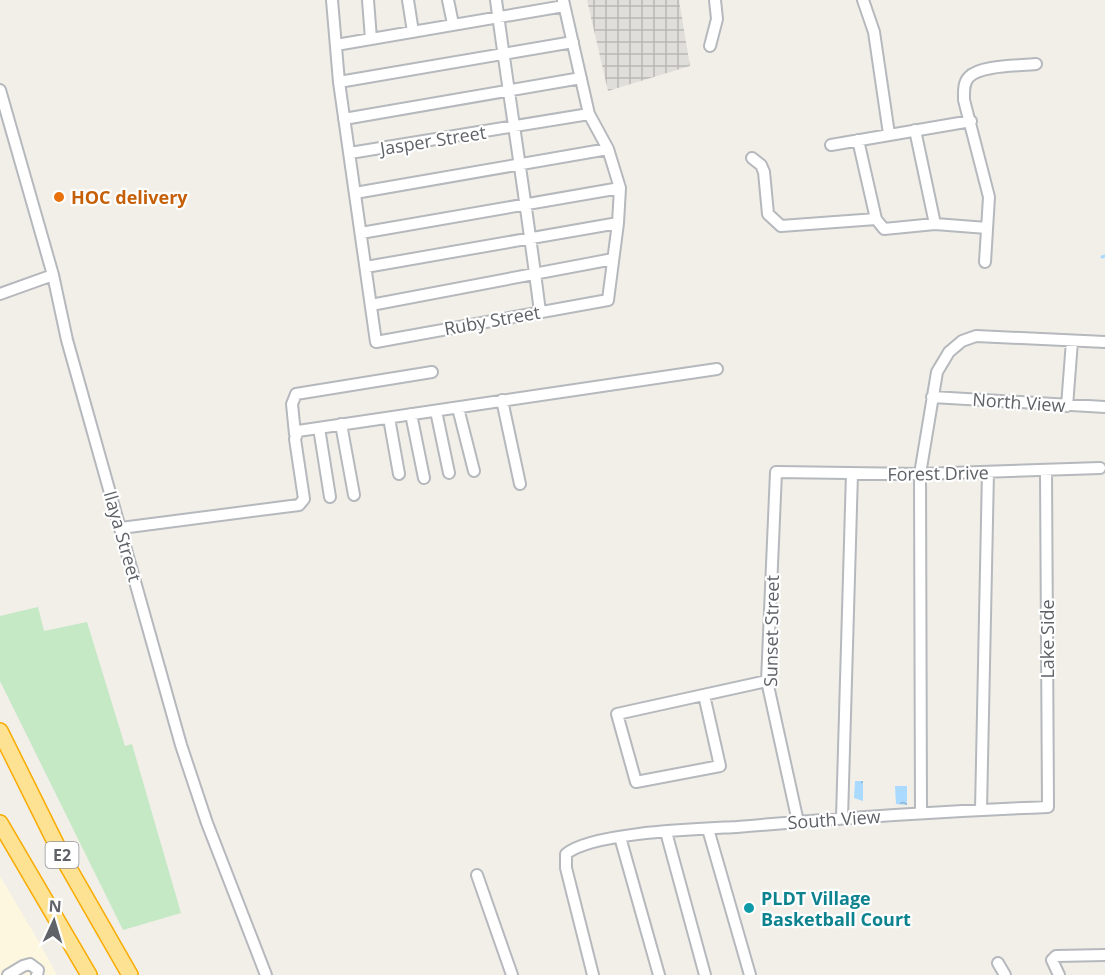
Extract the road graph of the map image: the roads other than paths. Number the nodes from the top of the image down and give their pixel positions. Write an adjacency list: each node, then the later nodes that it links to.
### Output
1 (332, 0): 14 (street)
2 (368, 0): 12 (street)
3 (408, 0): 11 (street)
4 (448, 0): 10 (street)
5 (496, 0): 9 (street)
6 (715, 0): 15 (street)
7 (863, 0): 27 (street)
8 (564, 3): 9 (street); 13 (street)
9 (499, 17): 10 (street); 16 (street)
10 (453, 24): 11 (street)
11 (413, 32): 12 (street)
12 (371, 39): 14 (street)
13 (573, 42): 16 (street); 18 (street)
14 (336, 45): 19 (street)
15 (710, 46)
16 (504, 54): 19 (street); 21 (street)
17 (1036, 64): 24 (street)
18 (580, 78): 21 (street); 22 (street)
19 (339, 82): 23 (street)
20 (0, 90): 47 (street, Ilaya Street)
21 (509, 91): 23 (street); 25 (street)
22 (589, 114): 25 (street, Jasper Street); 30 (street)
23 (344, 119): 31 (street)
24 (971, 121): 26 (street); 40 (street)
25 (516, 126): 31 (street, Jasper Street); 33 (street)
26 (915, 130): 27 (street); 39 (street)
27 (889, 134): 28 (street)
28 (858, 140): 29 (street); 37 (street)
29 (831, 145)
30 (608, 149): 33 (street); 34 (street)
31 (350, 153): 35 (street)
32 (752, 159): 37 (street)
33 (519, 165): 35 (street); 36 (street)
34 (620, 188): 36 (street); 38 (street)
35 (355, 193): 41 (street)
36 (525, 204): 41 (street); 42 (street)
37 (876, 219): 39 (street)
38 (618, 223): 42 (street); 43 (street)
39 (936, 224): 40 (street)
40 (987, 228): 44 (street)
41 (361, 233): 45 (street)
42 (531, 238): 45 (street); 46 (street)
43 (613, 259): 46 (street); 50 (street, Ruby Street)
44 (985, 262)
45 (366, 267): 49 (street)
46 (535, 274): 49 (street); 50 (street)
47 (53, 275): 48 (street); 79 (street, Ilaya Street)
48 (0, 294)
49 (371, 305): 50 (street, Ruby Street)
50 (540, 312)
51 (1072, 340): 52 (street); 55 (street); 57 (street)
52 (1105, 342)
53 (717, 369): 56 (street)
54 (432, 372): 65 (street)
55 (932, 397): 57 (street, North View); 74 (street)
56 (502, 400): 59 (street); 76 (street)
57 (1067, 406): 58 (street, North View)
58 (1105, 407)
59 (458, 408): 60 (street); 67 (street)
60 (436, 411): 61 (street); 71 (street)
61 (411, 414): 62 (street); 75 (street)
62 (389, 418): 63 (street); 73 (street)
63 (341, 424): 64 (street); 77 (street)
64 (319, 428): 65 (street); 78 (street)
65 (295, 434): 79 (street)
66 (1100, 468): 68 (street, Forest Drive)
67 (474, 471)
68 (1046, 471): 70 (street, Forest Drive); 83 (street, Lake Side)
69 (776, 472): 72 (street, Forest Drive); 80 (street, Sunset Street)
70 (988, 472): 74 (street, Forest Drive); 84 (street)
71 (449, 473)
72 (852, 473): 74 (street, Forest Drive); 86 (street)
73 (399, 474)
74 (920, 474): 85 (street)
75 (424, 478)
76 (520, 484)
77 (354, 495)
78 (330, 497)
79 (121, 528): 99 (street, Ilaya Street)
80 (767, 681): 81 (street); 87 (street, Sunset Street)
81 (704, 694): 81 (street)
82 (0, 731): 98 (highway, E2)
83 (1048, 807): 84 (street, South View)
84 (981, 810): 85 (street, South View)
85 (921, 813): 86 (street, South View)
86 (842, 818): 87 (street, South View)
87 (798, 822): 89 (street, South View)
88 (0, 823): 97 (highway, E2)
89 (708, 829): 90 (street, South View); 104 (street)
90 (666, 832): 91 (street, South View); 103 (street)
91 (620, 837): 101 (street, South View); 102 (street)
92 (477, 875): 100 (street)
93 (1105, 955): 106 (street)
94 (998, 963): 105 (street)
95 (8, 975): 96 (street)
96 (37, 975)
97 (89, 975)
98 (130, 975)
99 (266, 975)
100 (512, 975)
101 (593, 975)
102 (659, 975)
103 (705, 975)
104 (750, 975)
105 (1005, 975)
106 (1059, 975)

